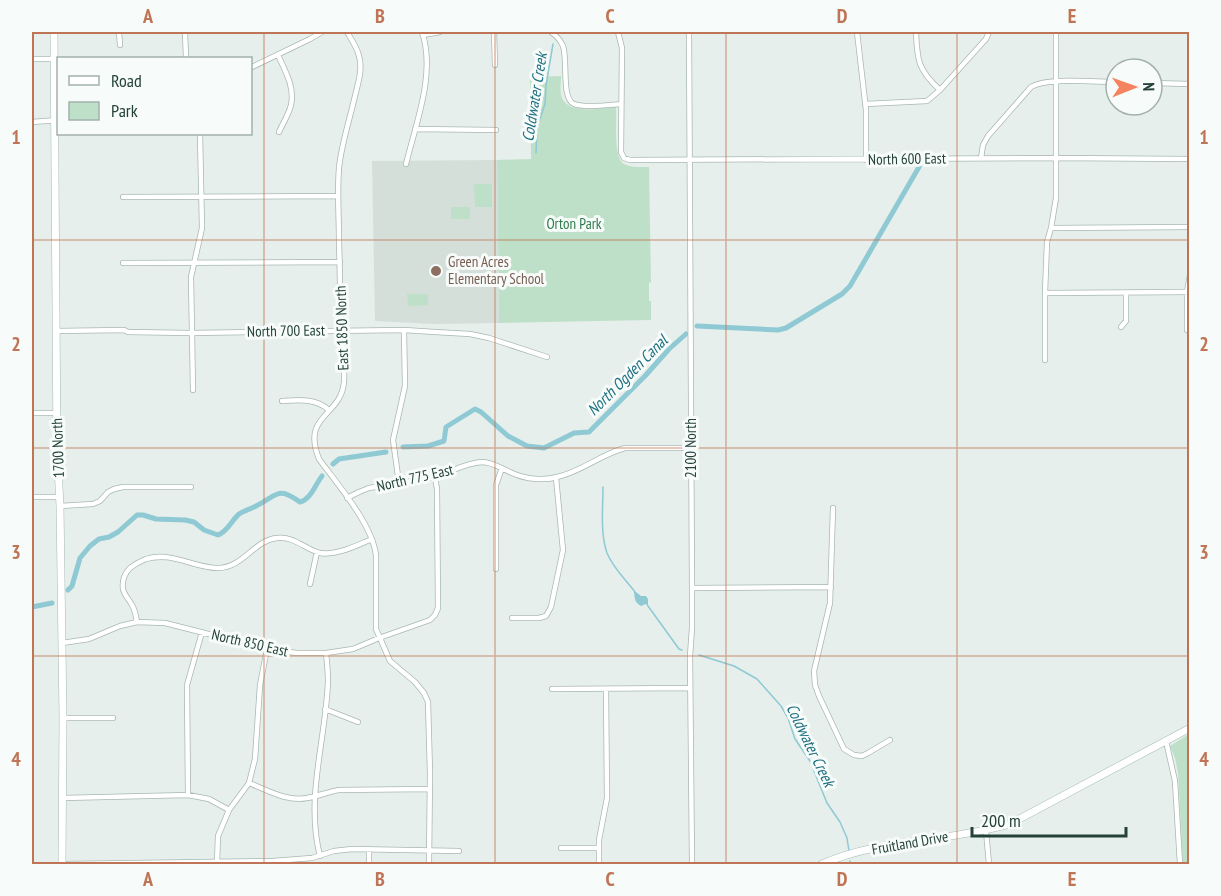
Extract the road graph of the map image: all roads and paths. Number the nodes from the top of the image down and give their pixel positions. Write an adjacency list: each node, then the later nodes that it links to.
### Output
1 (54, 32): 20 (street, 1700 North)
2 (119, 32): 16 (street)
3 (185, 32): 18 (street)
4 (322, 32): 17 (street)
5 (346, 32): 42 (street, East 1850 North)
6 (440, 32): 15 (street)
7 (494, 32): 21 (street)
8 (551, 32): 28 (street)
9 (618, 32): 28 (street)
10 (689, 32): 39 (street, 2100 North)
11 (857, 32): 29 (street)
12 (916, 32): 27 (street)
13 (989, 32): 27 (street)
14 (1056, 32): 23 (street)
15 (423, 33): 32 (street)
16 (120, 45)
17 (278, 55): 22 (street); 34 (street)
18 (186, 57)
19 (32, 59): 20 (street)
20 (54, 59): 30 (street, 1700 North)
21 (495, 65)
22 (252, 67)
23 (1056, 81): 24 (street); 36 (street); 37 (street)
24 (1104, 82)
25 (1164, 83): 26 (street)
26 (1190, 84)
27 (940, 90): 29 (street)
28 (621, 104): 39 (street, North 600 East)
29 (865, 104): 40 (street)
30 (57, 120): 31 (street); 57 (street, 1700 North)
31 (32, 122)
32 (415, 129): 33 (street); 41 (street)
33 (496, 130)
34 (279, 132)
35 (201, 135): 44 (street)
36 (981, 158): 37 (street, North 600 East); 40 (street, North 600 East)
37 (1056, 158): 38 (street, North 600 East); 46 (street)
38 (1190, 159)
39 (689, 160): 40 (street, North 600 East); 67 (street, 2100 North)
40 (866, 160)
41 (406, 164)
42 (338, 196): 44 (street); 47 (street, East 1850 North)
43 (123, 197): 44 (street)
44 (201, 197): 49 (street)
45 (1190, 227): 46 (street)
46 (1051, 228): 52 (street)
47 (340, 262): 49 (street); 58 (street, East 1850 North)
48 (123, 263): 49 (street)
49 (193, 263): 59 (street)
50 (1190, 275): 51 (street)
51 (1188, 292): 53 (street); 56 (street)
52 (1045, 293): 53 (street); 61 (street)
53 (1126, 293): 54 (street)
54 (1121, 327)
55 (404, 330): 58 (street, North 700 East); 60 (street, North 700 East); 71 (street)
56 (1187, 330)
57 (56, 331): 59 (street, North 700 East); 66 (street, 1700 North)
58 (341, 331): 59 (street, North 700 East); 64 (street, East 1850 North)
59 (191, 333): 62 (street)
60 (547, 357)
61 (1045, 360)
62 (193, 390)
63 (282, 401): 64 (street)
64 (329, 410): 75 (street, East 1850 North)
65 (32, 413): 66 (street)
66 (57, 413): 74 (street, 1700 North)
67 (691, 448): 70 (street, North 775 East); 83 (street, 2100 North)
68 (502, 468): 69 (street, North 775 East); 70 (street, North 775 East); 80 (street)
69 (435, 477): 71 (street, North 775 East); 87 (street, North 850 East)
70 (556, 478): 84 (street)
71 (399, 483): 75 (street, North 775 East)
72 (191, 487): 76 (street)
73 (32, 497): 74 (street)
74 (60, 497): 76 (street, 1700 North)
75 (347, 498): 78 (street, East 1850 North)
76 (60, 506): 88 (street, 1700 North)
77 (833, 508): 82 (street)
78 (372, 539): 79 (street); 87 (street, East 1850 North)
79 (317, 552): 81 (street); 85 (street)
80 (496, 569)
81 (310, 584)
82 (831, 587): 83 (street); 99 (street)
83 (692, 588): 91 (street, 2100 North)
84 (512, 618)
85 (137, 622): 86 (street, North 850 East); 88 (street, North 850 East)
86 (202, 632): 89 (street, North 850 East); 103 (street)
87 (379, 638): 90 (street, North 850 East); 102 (street)
88 (62, 643): 95 (street, 1700 North)
89 (267, 649): 90 (street, North 850 East); 101 (street)
90 (326, 653): 94 (street)
91 (690, 688): 93 (street); 119 (street, 2100 North)
92 (552, 689): 93 (street)
93 (606, 690): 109 (street)
94 (325, 709): 97 (street); 104 (street)
95 (63, 718): 96 (street); 105 (street, 1700 North)
96 (113, 718)
97 (358, 722)
98 (1190, 728): 100 (street, Fruitland Drive)
99 (890, 740)
100 (1166, 741): 107 (street, Fruitland Drive); 122 (street)
101 (249, 783): 104 (street); 106 (street)
102 (429, 789): 104 (street); 111 (street)
103 (188, 795): 105 (street); 106 (street)
104 (315, 796): 113 (street)
105 (63, 798): 115 (street, 1700 North)
106 (229, 810): 114 (street)
107 (986, 831): 120 (street, Fruitland Drive); 121 (street)
108 (561, 848): 109 (street)
109 (599, 848): 118 (street)
110 (369, 850): 111 (street); 113 (street); 116 (street)
111 (429, 851): 112 (street); 117 (street)
112 (459, 851)
113 (320, 856): 114 (street)
114 (217, 862): 115 (street)
115 (62, 864)
116 (369, 864)
117 (429, 864)
118 (599, 864)
119 (692, 864)
120 (822, 864)
121 (989, 864)
122 (1180, 864)

